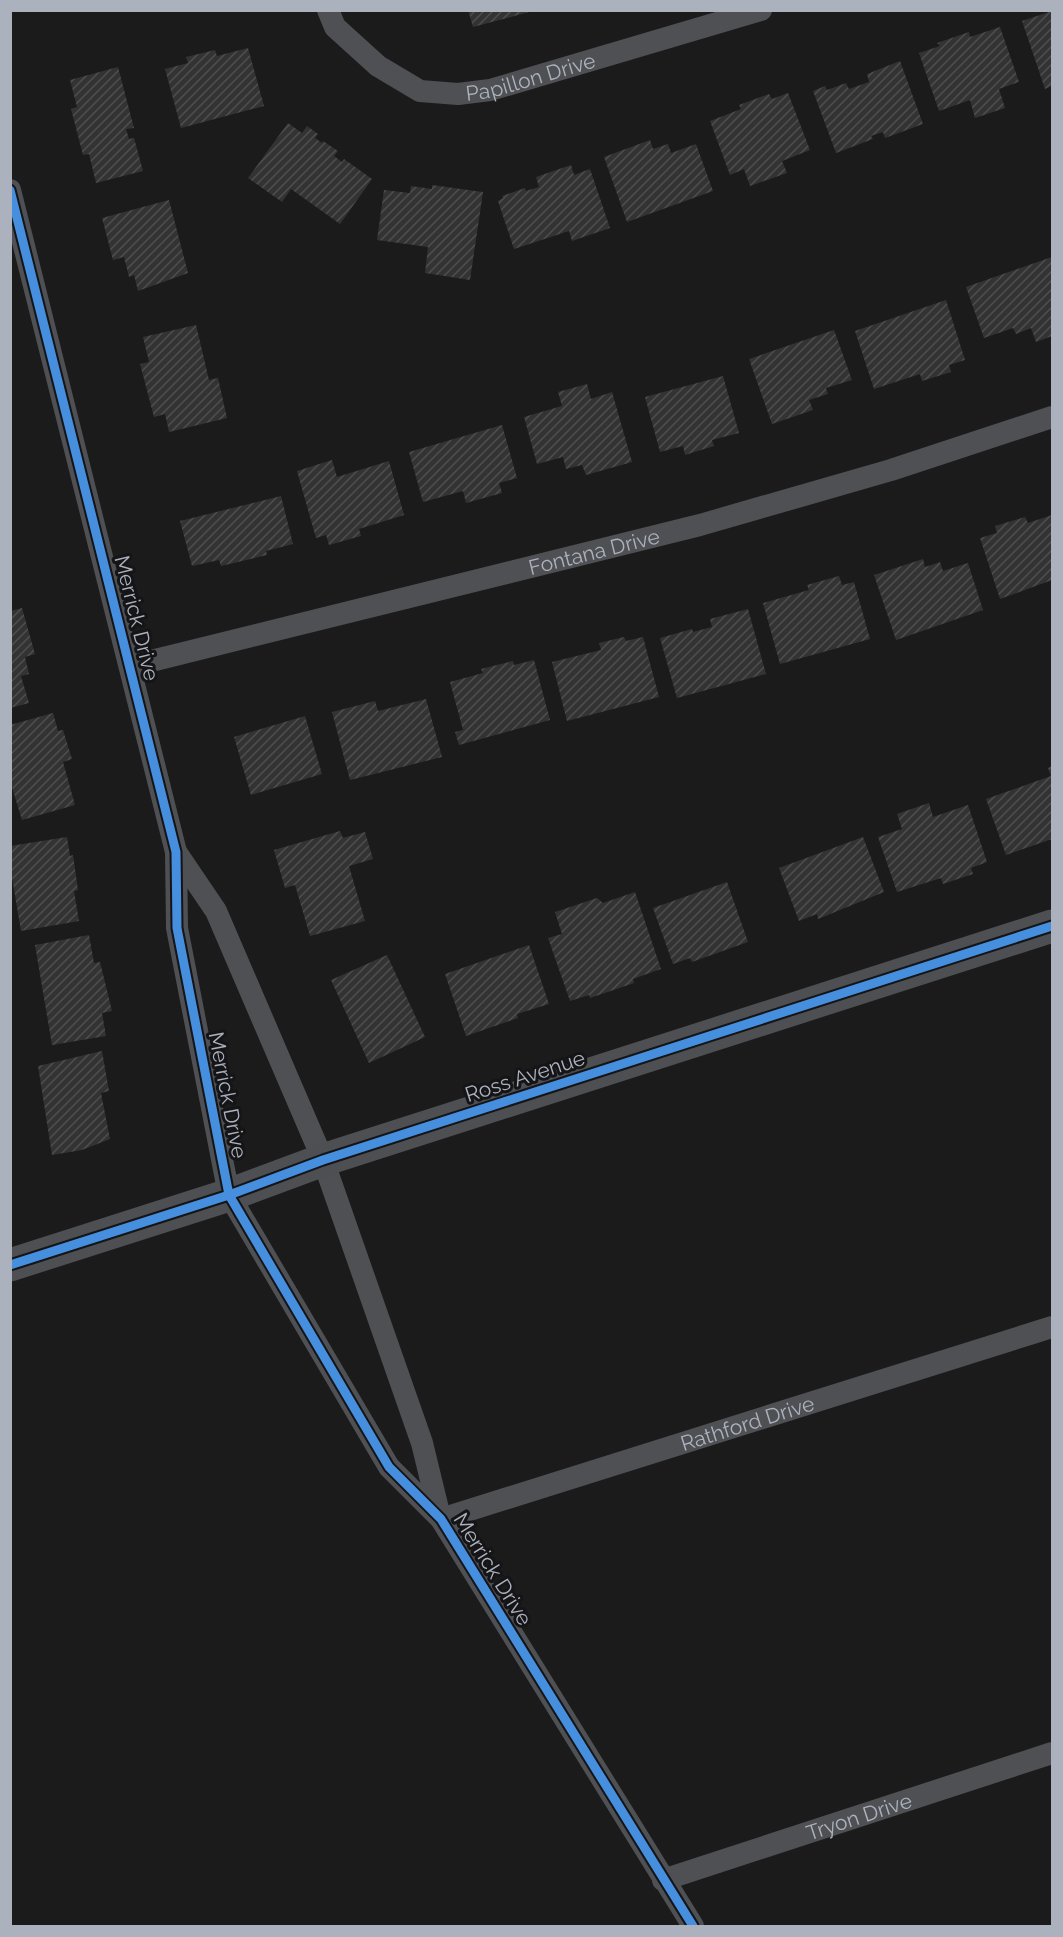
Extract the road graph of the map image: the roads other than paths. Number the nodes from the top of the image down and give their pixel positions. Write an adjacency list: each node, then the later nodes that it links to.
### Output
1 (327, 10): 2 (street, Papillon Drive)
2 (761, 10)
3 (10, 190): 5 (street, Merrick Drive)
4 (1053, 417): 5 (street, Fontana Drive)
5 (131, 666): 6 (street, Merrick Drive)
6 (176, 852): 8 (street, Merrick Drive); 9 (street, Merrick Drive)
7 (1053, 926): 8 (street, Ross Avenue)
8 (322, 1160): 9 (street, Ross Avenue); 12 (street, Merrick Drive)
9 (229, 1195): 10 (street, Ross Avenue); 12 (street, Merrick Drive)
10 (10, 1265)
11 (1053, 1327): 12 (street, Rathford Drive)
12 (441, 1519): 14 (street, Merrick Drive)
13 (1053, 1753): 14 (street, Tryon Drive)
14 (663, 1880): 15 (street, Merrick Drive)
15 (693, 1926)

